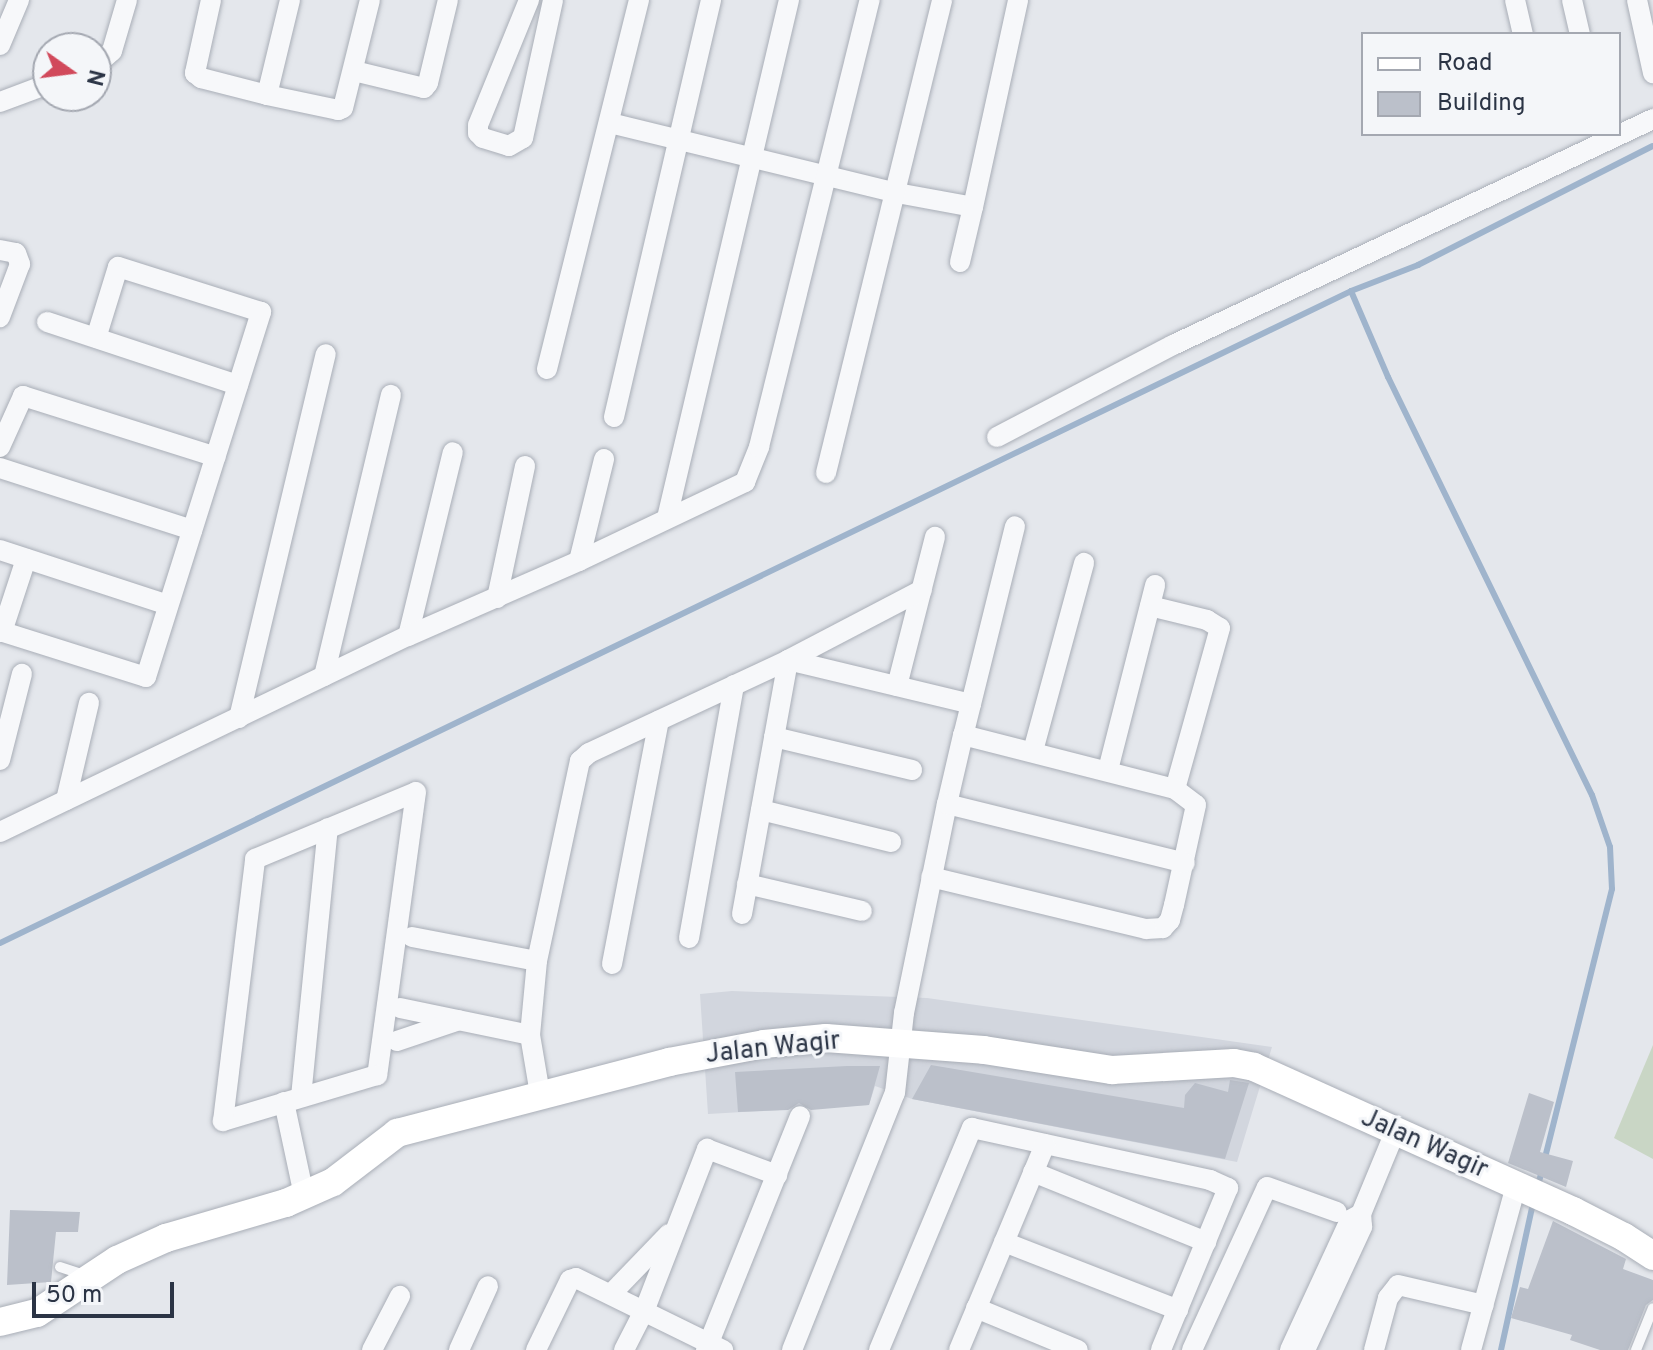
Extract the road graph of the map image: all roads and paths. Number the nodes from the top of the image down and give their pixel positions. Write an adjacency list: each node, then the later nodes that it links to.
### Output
1 (19, 0): 20 (street)
2 (127, 0): 21 (street)
3 (211, 0): 25 (street)
4 (290, 0): 25 (street)
5 (370, 0): 22 (street)
6 (448, 0): 22 (street)
7 (529, 0): 8 (street)
8 (553, 0)
9 (639, 0): 28 (street)
10 (711, 0): 31 (street)
11 (789, 0): 32 (street)
12 (870, 0): 33 (street)
13 (942, 0): 34 (street)
14 (1018, 0): 35 (street)
15 (1515, 0): 18 (street)
16 (1572, 0): 19 (street)
17 (1637, 0): 23 (street)
18 (1523, 32)
19 (1580, 32)
20 (0, 45)
21 (112, 51)
22 (354, 71): 25 (street)
23 (1653, 73)
24 (32, 90): 26 (street)
25 (267, 95)
26 (0, 102)
27 (1653, 119): 29 (street)
28 (610, 123): 31 (street); 43 (street)
29 (1621, 134)
30 (1617, 136): 47 (street)
31 (680, 140): 32 (street); 46 (street)
32 (754, 157): 33 (street); 55 (street)
33 (826, 175): 34 (street); 55 (street)
34 (897, 193): 35 (street); 54 (street)
35 (973, 207): 37 (street)
36 (0, 250): 38 (street)
37 (960, 262)
38 (6, 283): 39 (street)
39 (0, 317)
40 (47, 322): 41 (street)
41 (96, 338): 44 (street); 44 (street)
42 (326, 354): 77 (street)
43 (547, 369)
44 (238, 385): 50 (street)
45 (391, 395): 72 (street)
46 (614, 417)
47 (997, 437)
48 (0, 447): 50 (street)
49 (453, 452): 69 (street)
50 (216, 457): 57 (street)
51 (604, 459): 61 (street)
52 (525, 466): 65 (street)
53 (0, 468): 57 (street)
54 (826, 473)
55 (667, 518): 61 (street)
56 (1015, 526): 76 (street)
57 (192, 530): 66 (street)
58 (935, 537): 64 (street)
59 (0, 550): 60 (street)
60 (26, 559): 66 (street); 68 (street)
61 (579, 561): 65 (street)
62 (1084, 563): 81 (street)
63 (1155, 585): 67 (street)
64 (922, 590): 70 (street); 74 (street)
65 (497, 598): 69 (street)
66 (168, 605): 68 (street)
67 (1150, 606): 84 (street); 85 (street)
68 (1, 631)
69 (408, 636): 72 (street)
70 (788, 660): 73 (street); 74 (street); 80 (street)
71 (22, 674): 82 (street)
72 (324, 676): 77 (street)
73 (734, 685): 78 (street); 98 (street)
74 (897, 686): 76 (street)
75 (89, 703): 86 (street)
76 (971, 704): 79 (street)
77 (239, 718): 86 (street)
78 (659, 720): 99 (street); 100 (street)
79 (963, 735): 81 (street); 87 (street)
80 (774, 737): 83 (street); 88 (street)
81 (1033, 751): 84 (street)
82 (0, 760)
83 (912, 770)
84 (1108, 770): 85 (street)
85 (1175, 789): 92 (street)
86 (66, 800): 90 (street)
87 (947, 804): 92 (street); 93 (street)
88 (761, 810): 91 (street); 94 (street)
89 (328, 828): 107 (street); 107 (street); 107 (street)
90 (0, 832)
91 (891, 842)
92 (1185, 863): 93 (street)
93 (931, 877): 105 (street)
94 (747, 884): 95 (street); 96 (street)
95 (862, 911)
96 (742, 914)
97 (412, 937): 99 (street)
98 (689, 938)
99 (537, 961): 103 (street)
100 (612, 964)
101 (400, 1008): 102 (street)
102 (459, 1020): 103 (street); 104 (street)
103 (530, 1035): 106 (street)
104 (397, 1041)
105 (902, 1043): 106 (street, Jalan Wagir); 109 (street, Jalan Wagir); 137 (street)
106 (540, 1094): 114 (street, Jalan Wagir)
107 (292, 1100): 114 (street)
108 (800, 1116): 112 (street)
109 (1395, 1132): 113 (street, Jalan Wagir); 116 (street)
110 (1045, 1144): 111 (street); 119 (street); 138 (street)
111 (1033, 1172): 118 (street); 119 (street)
112 (777, 1175): 117 (street); 132 (street)
113 (1519, 1187): 120 (street, Jalan Wagir); 126 (street)
114 (304, 1195): 122 (street, Jalan Wagir)
115 (1337, 1212): 142 (street)
116 (1361, 1214): 143 (street); 144 (street)
117 (677, 1225): 124 (street); 129 (street)
118 (1004, 1242): 127 (street); 130 (street)
119 (1206, 1242): 130 (street)
120 (1653, 1256)
121 (60, 1267): 122 (lane)
122 (93, 1278): 131 (street, Jalan Wagir)
123 (488, 1286): 134 (street)
124 (612, 1293): 129 (street); 135 (street)
125 (400, 1296): 133 (street)
126 (1486, 1298): 145 (street); 146 (street)
127 (976, 1308): 139 (street); 140 (street)
128 (1653, 1308): 147 (lane)
129 (645, 1309): 132 (street); 136 (street)
130 (1178, 1310): 141 (street)
131 (0, 1322)
132 (713, 1348)
133 (372, 1350)
134 (459, 1350)
135 (536, 1350)
136 (624, 1350)
137 (792, 1350)
138 (879, 1350)
139 (959, 1350)
140 (1078, 1350)
141 (1161, 1350)
142 (1192, 1350)
143 (1290, 1350)
144 (1305, 1350)
145 (1374, 1350)
146 (1473, 1350)
147 (1636, 1350)

